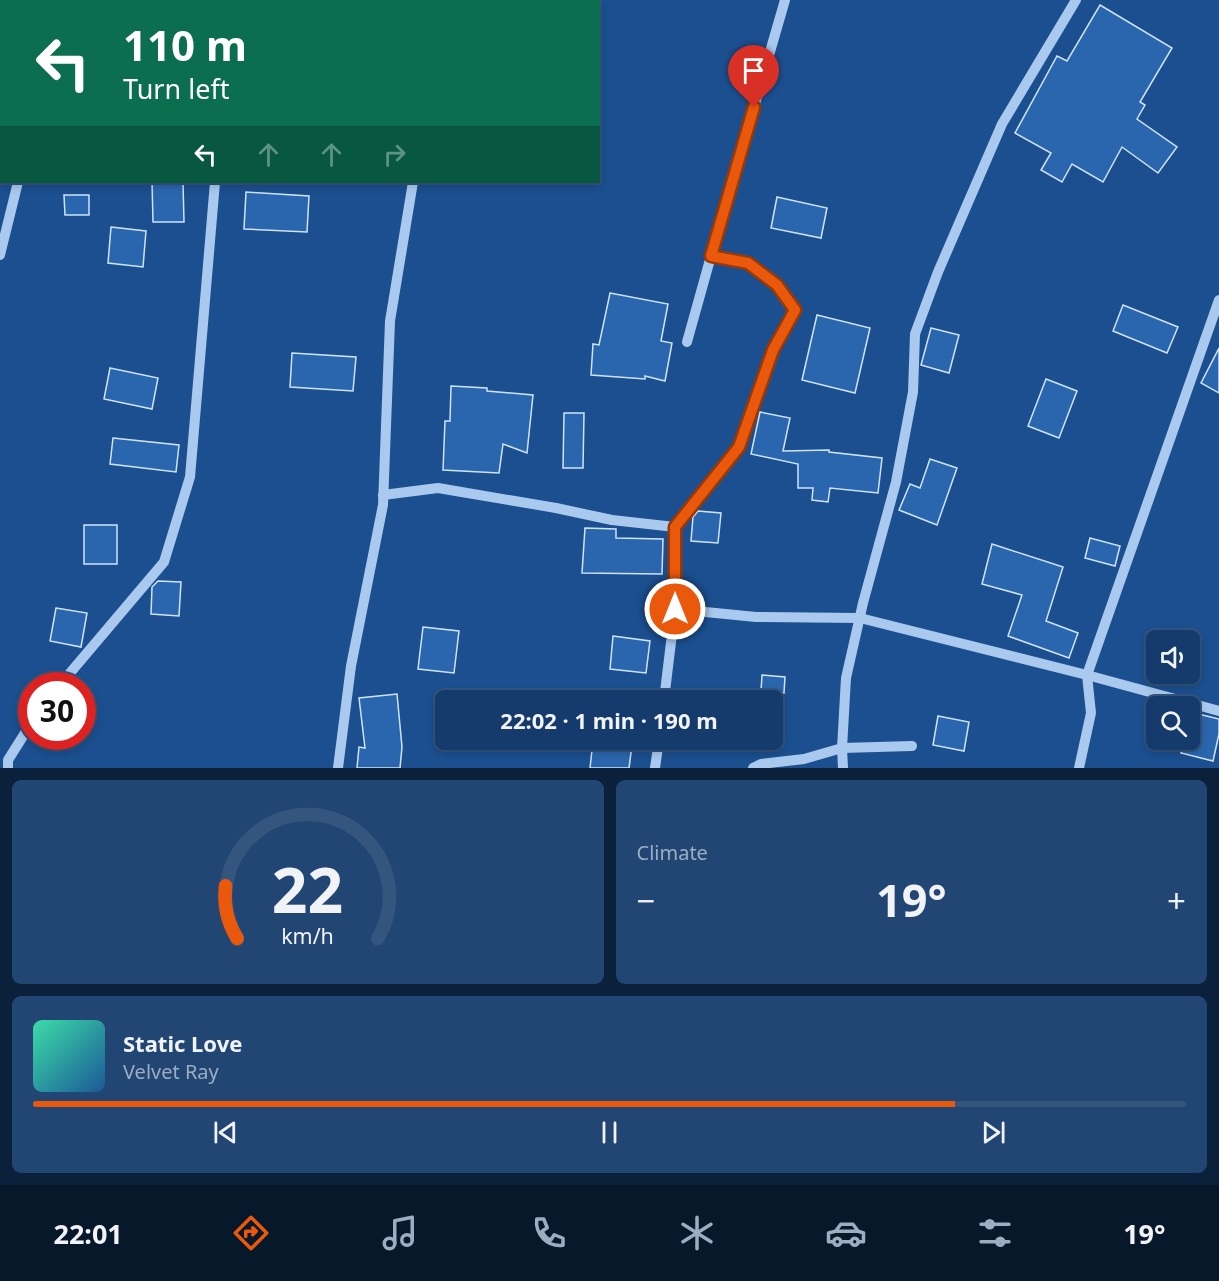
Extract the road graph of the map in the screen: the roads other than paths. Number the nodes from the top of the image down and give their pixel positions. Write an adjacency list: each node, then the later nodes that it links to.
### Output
1 (785, 0): 7 (street)
2 (1076, 0): 13 (street)
3 (18, 183): 6 (street)
4 (215, 183): 14 (street)
5 (413, 183): 10 (street)
6 (0, 255)
7 (711, 256): 9 (street); 11 (street)
8 (1219, 300): 15 (street)
9 (687, 342)
10 (383, 495): 11 (street); 23 (street)
11 (675, 527): 12 (street)
12 (675, 609): 13 (street); 16 (street)
13 (860, 618): 15 (street); 20 (street)
14 (71, 672)
15 (1087, 675): 17 (street); 27 (street)
16 (665, 690)
17 (1219, 711)
18 (18, 744): 22 (street)
19 (912, 746): 20 (street)
20 (842, 748): 25 (street); 26 (street)
21 (658, 750): 24 (street)
22 (8, 768)
23 (338, 768)
24 (656, 768)
25 (753, 768)
26 (843, 768)
27 (1078, 768)

